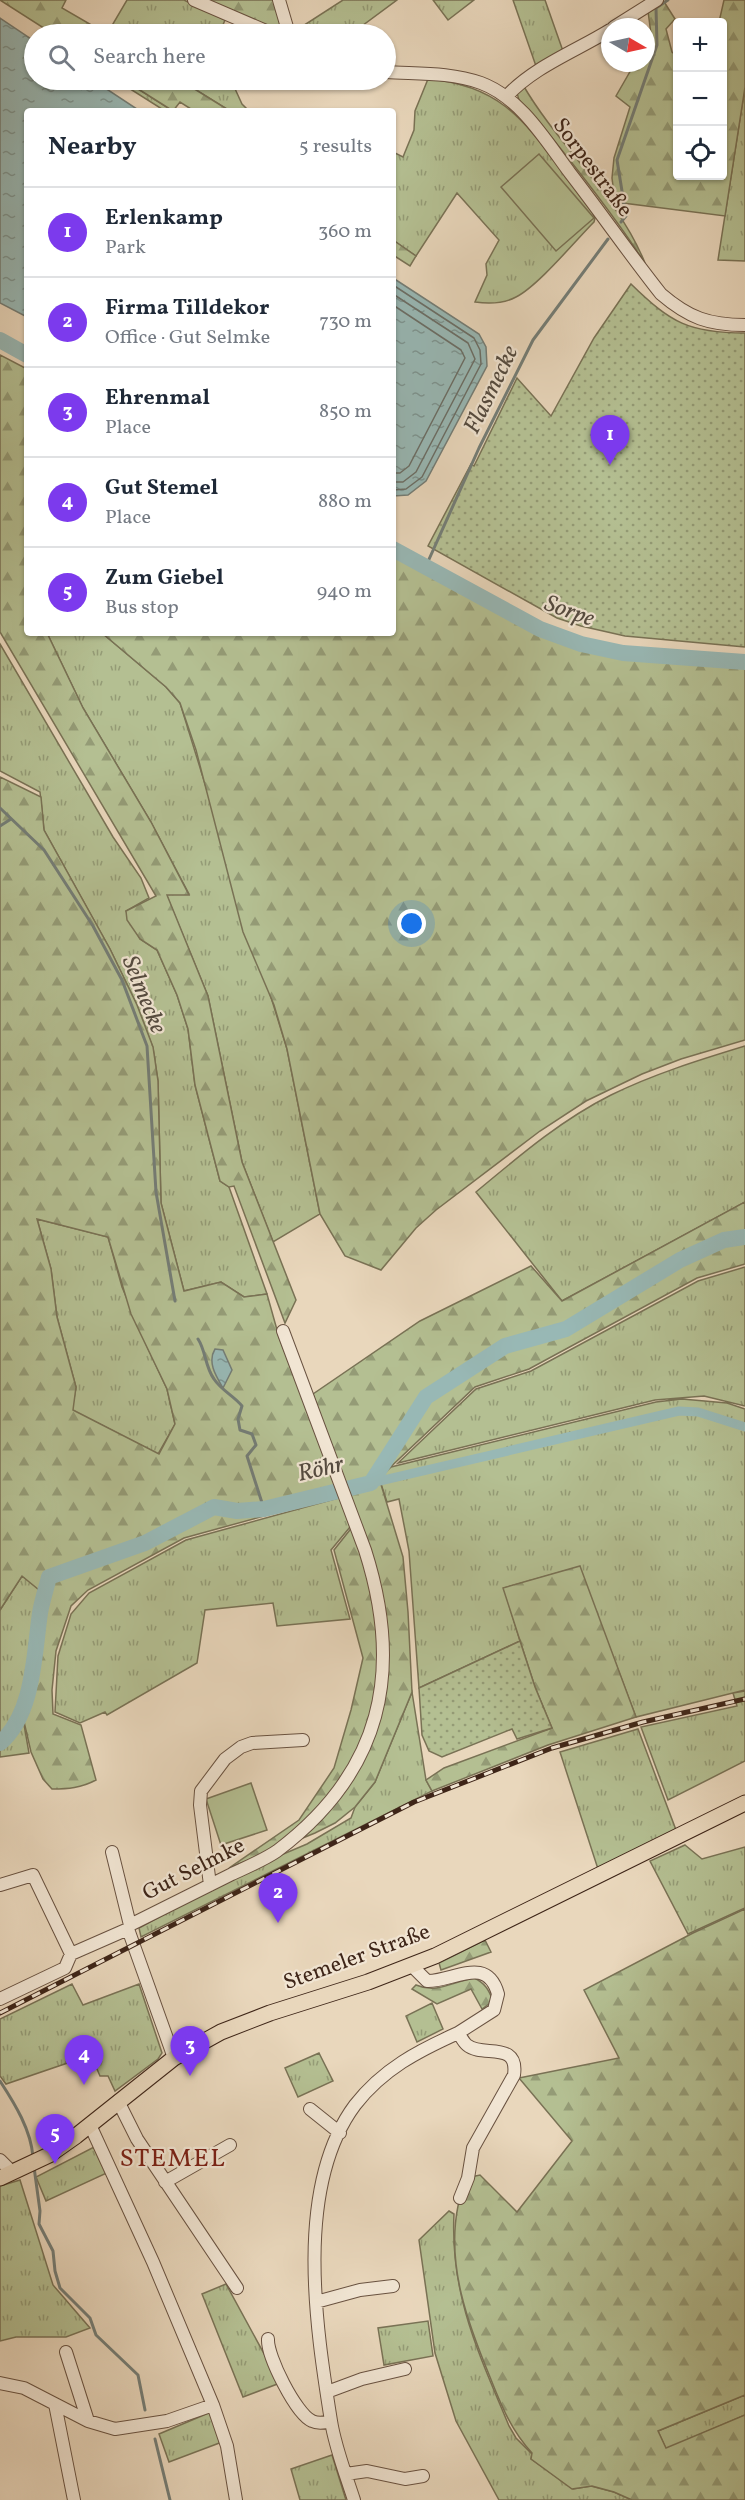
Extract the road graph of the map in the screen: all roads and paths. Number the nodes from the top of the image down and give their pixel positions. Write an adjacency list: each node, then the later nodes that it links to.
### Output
1 (194, 0): 5 (street)
2 (279, 0): 6 (street)
3 (657, 0): 4 (street)
4 (628, 18)
5 (250, 24)
6 (286, 24)
7 (601, 35): 9 (street)
8 (396, 72): 9 (street, Sorpestraße)
9 (506, 97): 10 (street, Sorpestraße)
10 (745, 325)
11 (283, 1331): 16 (street, Gut Selmke)
12 (303, 1740): 16 (street)
13 (745, 1803): 19 (main road, Stemeler Straße)
14 (112, 1852): 17 (street)
15 (0, 1885): 18 (street)
16 (210, 1885): 17 (street, Gut Selmke)
17 (129, 1927): 18 (street, Gut Selmke); 22 (street)
18 (71, 1954): 20 (street)
19 (411, 1965): 21 (street); 22 (main road, Stemeler Straße)
20 (2, 1994)
21 (458, 2032): 26 (street); 31 (street)
22 (174, 2058): 23 (main road, Stemeler Straße)
23 (118, 2101): 25 (main road, Stemeler Straße); 30 (street)
24 (310, 2109): 26 (street)
25 (90, 2125): 29 (main road, Stemeler Straße); 41 (street)
26 (340, 2133): 34 (street)
27 (230, 2145): 30 (street)
28 (0, 2160): 29 (street)
29 (6, 2175)
30 (165, 2182): 33 (street)
31 (460, 2198)
32 (393, 2286): 34 (street)
33 (237, 2288)
34 (316, 2302): 39 (street)
35 (268, 2339): 43 (street)
36 (66, 2352): 42 (street)
37 (405, 2369): 39 (street)
38 (0, 2382): 40 (street)
39 (327, 2392): 43 (street)
40 (56, 2404): 42 (street); 46 (street)
41 (213, 2404): 42 (street); 47 (street)
42 (88, 2421)
43 (331, 2421): 44 (street)
44 (346, 2474): 45 (street); 48 (street)
45 (423, 2476)
46 (74, 2500)
47 (236, 2500)
48 (354, 2500)

